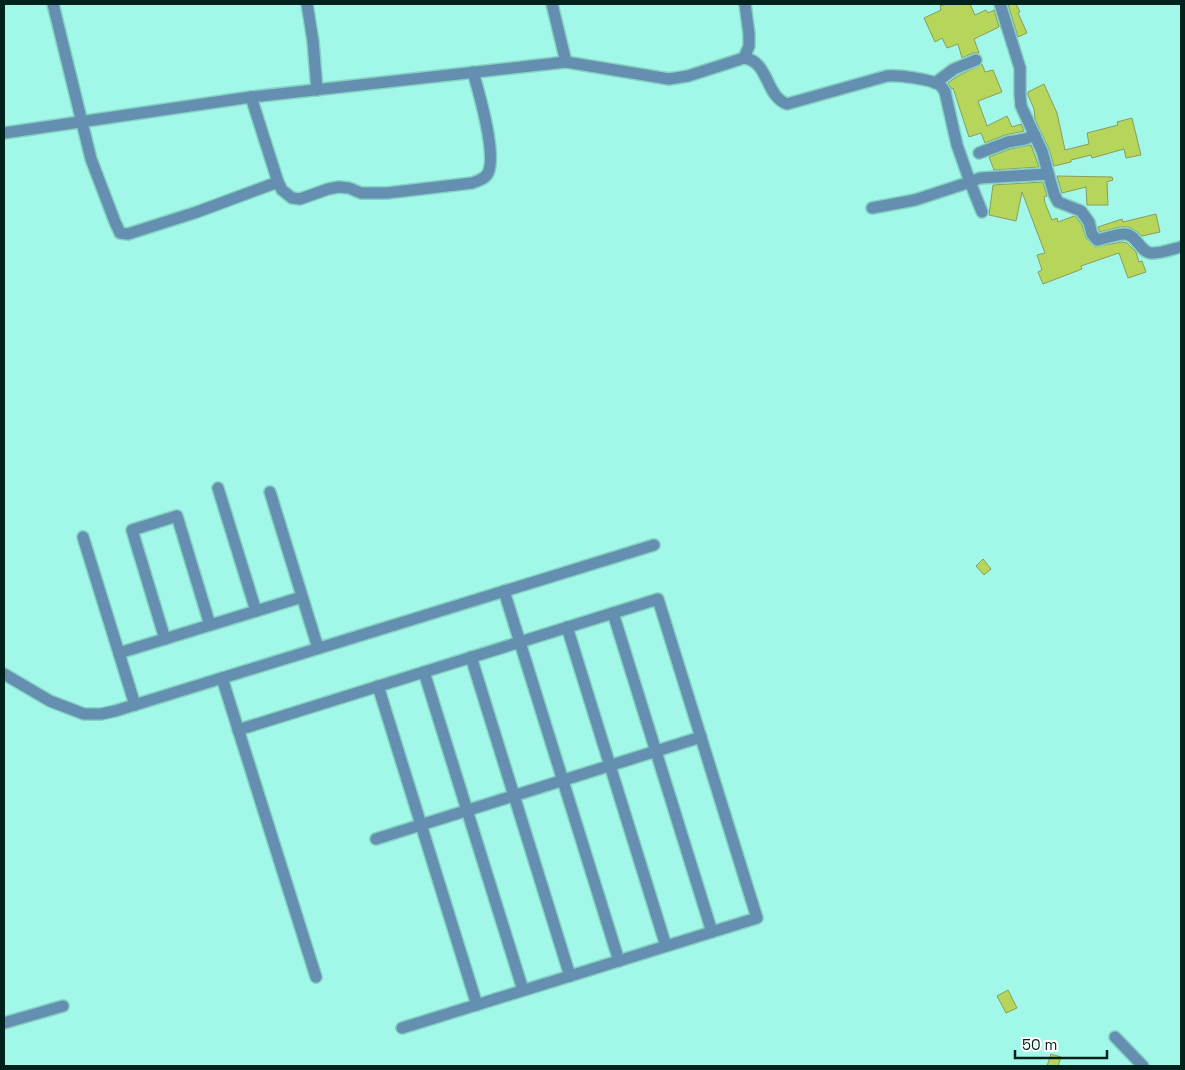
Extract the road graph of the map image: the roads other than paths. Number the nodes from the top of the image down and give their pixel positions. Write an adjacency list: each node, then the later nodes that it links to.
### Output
1 (53, 4): 13 (street)
2 (307, 4): 11 (street)
3 (552, 4): 8 (street)
4 (745, 4): 6 (street)
5 (1000, 4): 15 (street)
6 (744, 58): 8 (street); 10 (street)
7 (976, 60): 10 (street)
8 (566, 62): 9 (street)
9 (473, 72): 11 (street); 18 (street)
10 (935, 83): 19 (street)
11 (317, 90): 12 (street)
12 (250, 96): 13 (street); 18 (street)
13 (83, 122): 14 (street); 18 (street)
14 (4, 133)
15 (1034, 135): 16 (street); 17 (street)
16 (979, 152)
17 (1048, 174): 19 (street); 22 (street)
18 (278, 182)
19 (970, 182): 20 (street); 21 (street)
20 (872, 208)
21 (982, 212)
22 (1181, 247)
23 (218, 488): 29 (street)
24 (270, 492): 28 (street)
25 (84, 538): 36 (street)
26 (654, 545): 27 (street)
27 (504, 591): 34 (street); 35 (street)
28 (302, 597): 29 (street); 35 (street)
29 (256, 612): 31 (street)
30 (613, 613): 32 (street); 44 (street); 45 (street)
31 (210, 625): 33 (street); 33 (street)
32 (567, 627): 34 (street); 46 (street)
33 (165, 639): 36 (street)
34 (520, 642): 37 (street); 47 (street)
35 (318, 648): 40 (street)
36 (119, 654): 42 (street)
37 (471, 657): 38 (street); 48 (street)
38 (424, 672): 41 (street); 49 (street)
39 (4, 674): 42 (street)
40 (222, 678): 42 (street); 43 (street)
41 (378, 686): 43 (street); 50 (street)
42 (135, 705)
43 (238, 730): 56 (street)
44 (701, 738): 45 (street); 52 (street)
45 (656, 752): 46 (street); 52 (street)
46 (610, 766): 47 (street); 53 (street)
47 (563, 781): 48 (street); 54 (street)
48 (514, 796): 49 (street); 55 (street)
49 (467, 810): 50 (street); 57 (street)
50 (421, 825): 51 (street); 58 (street)
51 (376, 839)
52 (712, 932): 53 (street)
53 (666, 946): 54 (street)
54 (619, 961): 55 (street)
55 (570, 976): 57 (street)
56 (316, 977)
57 (523, 990): 58 (street)
58 (477, 1005): 61 (street)
59 (63, 1006): 60 (street)
60 (4, 1023)
61 (402, 1028)
62 (1115, 1037): 63 (street)
63 (1143, 1066)

